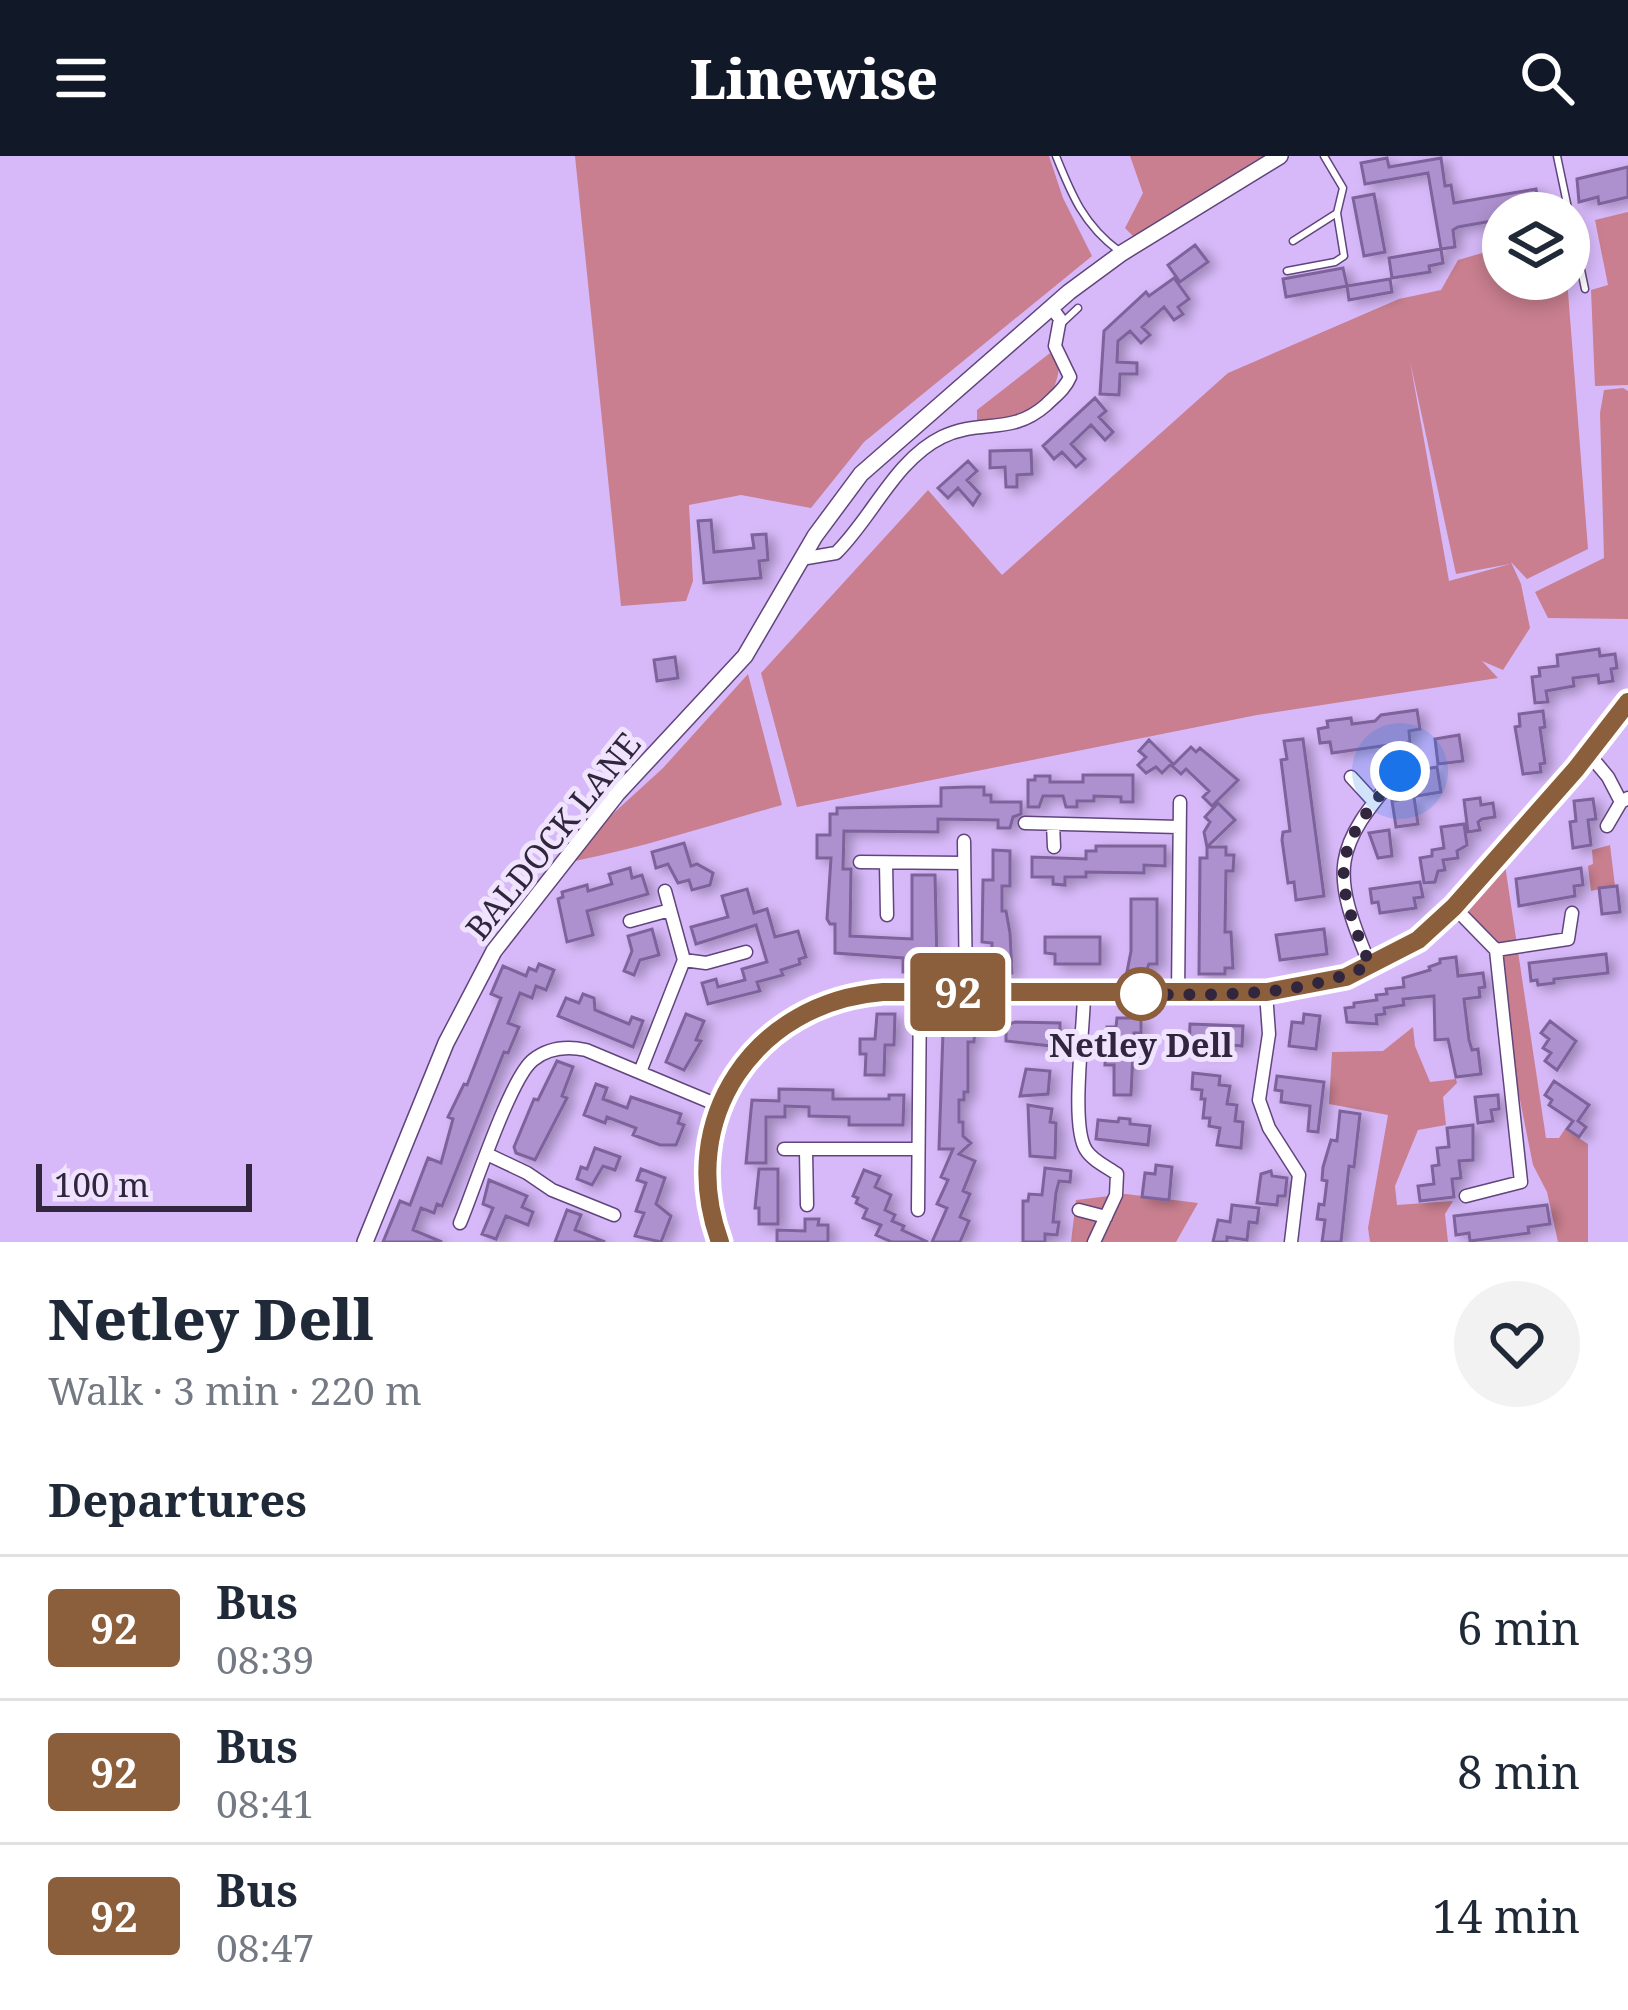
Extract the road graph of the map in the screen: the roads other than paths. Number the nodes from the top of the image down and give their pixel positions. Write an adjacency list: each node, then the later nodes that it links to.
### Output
1 (1056, 156): 8 (lane)
2 (1280, 156): 8 (street, BALDOCK LANE)
3 (1324, 156): 6 (lane)
4 (1557, 156): 5 (lane)
5 (1565, 192)
6 (1337, 214): 7 (lane); 9 (lane)
7 (1293, 242)
8 (1122, 253): 10 (street, BALDOCK LANE)
9 (1287, 271)
10 (1051, 307): 12 (street); 13 (street, BALDOCK LANE)
11 (1078, 308): 12 (lane)
12 (1060, 323): 13 (street)
13 (801, 560): 58 (street, BALDOCK LANE)
14 (1628, 702): 15 (street)
15 (1588, 753): 18 (street); 31 (street)
16 (1400, 771): 20 (street)
17 (1351, 777): 20 (street)
18 (1624, 800): 24 (street)
19 (1180, 802): 23 (street)
20 (1374, 802): 39 (street)
21 (1025, 823): 22 (street)
22 (1053, 824): 23 (street); 26 (street)
23 (1179, 826): 44 (street)
24 (1607, 826)
25 (964, 841): 28 (street)
26 (1054, 847)
27 (860, 862): 29 (street)
28 (964, 862): 29 (street); 41 (street)
29 (886, 863): 34 (street)
30 (665, 891): 32 (street)
31 (1454, 907): 36 (street); 39 (street)
32 (670, 910): 35 (street); 38 (street)
33 (1572, 913): 36 (street)
34 (887, 915)
35 (630, 921)
36 (1496, 950): 51 (street)
37 (746, 952): 38 (street)
38 (684, 960): 45 (street)
39 (1370, 965): 42 (street)
40 (920, 992): 41 (street); 46 (street); 48 (street)
41 (966, 992): 43 (street)
42 (1267, 992): 44 (street); 61 (street)
43 (1084, 994): 44 (street); 56 (street)
44 (1178, 994)
45 (640, 1072): 46 (street); 50 (street)
46 (720, 1106): 59 (street)
47 (784, 1149): 49 (street)
48 (918, 1149): 49 (street); 53 (street)
49 (806, 1150): 52 (street)
50 (489, 1155): 55 (street); 57 (street)
51 (1466, 1196)
52 (807, 1205)
53 (918, 1210)
54 (1079, 1210): 56 (street)
55 (614, 1215)
56 (1106, 1217): 60 (street)
57 (460, 1223)
58 (365, 1242)
59 (720, 1242)
60 (1094, 1242)
61 (1291, 1242)

